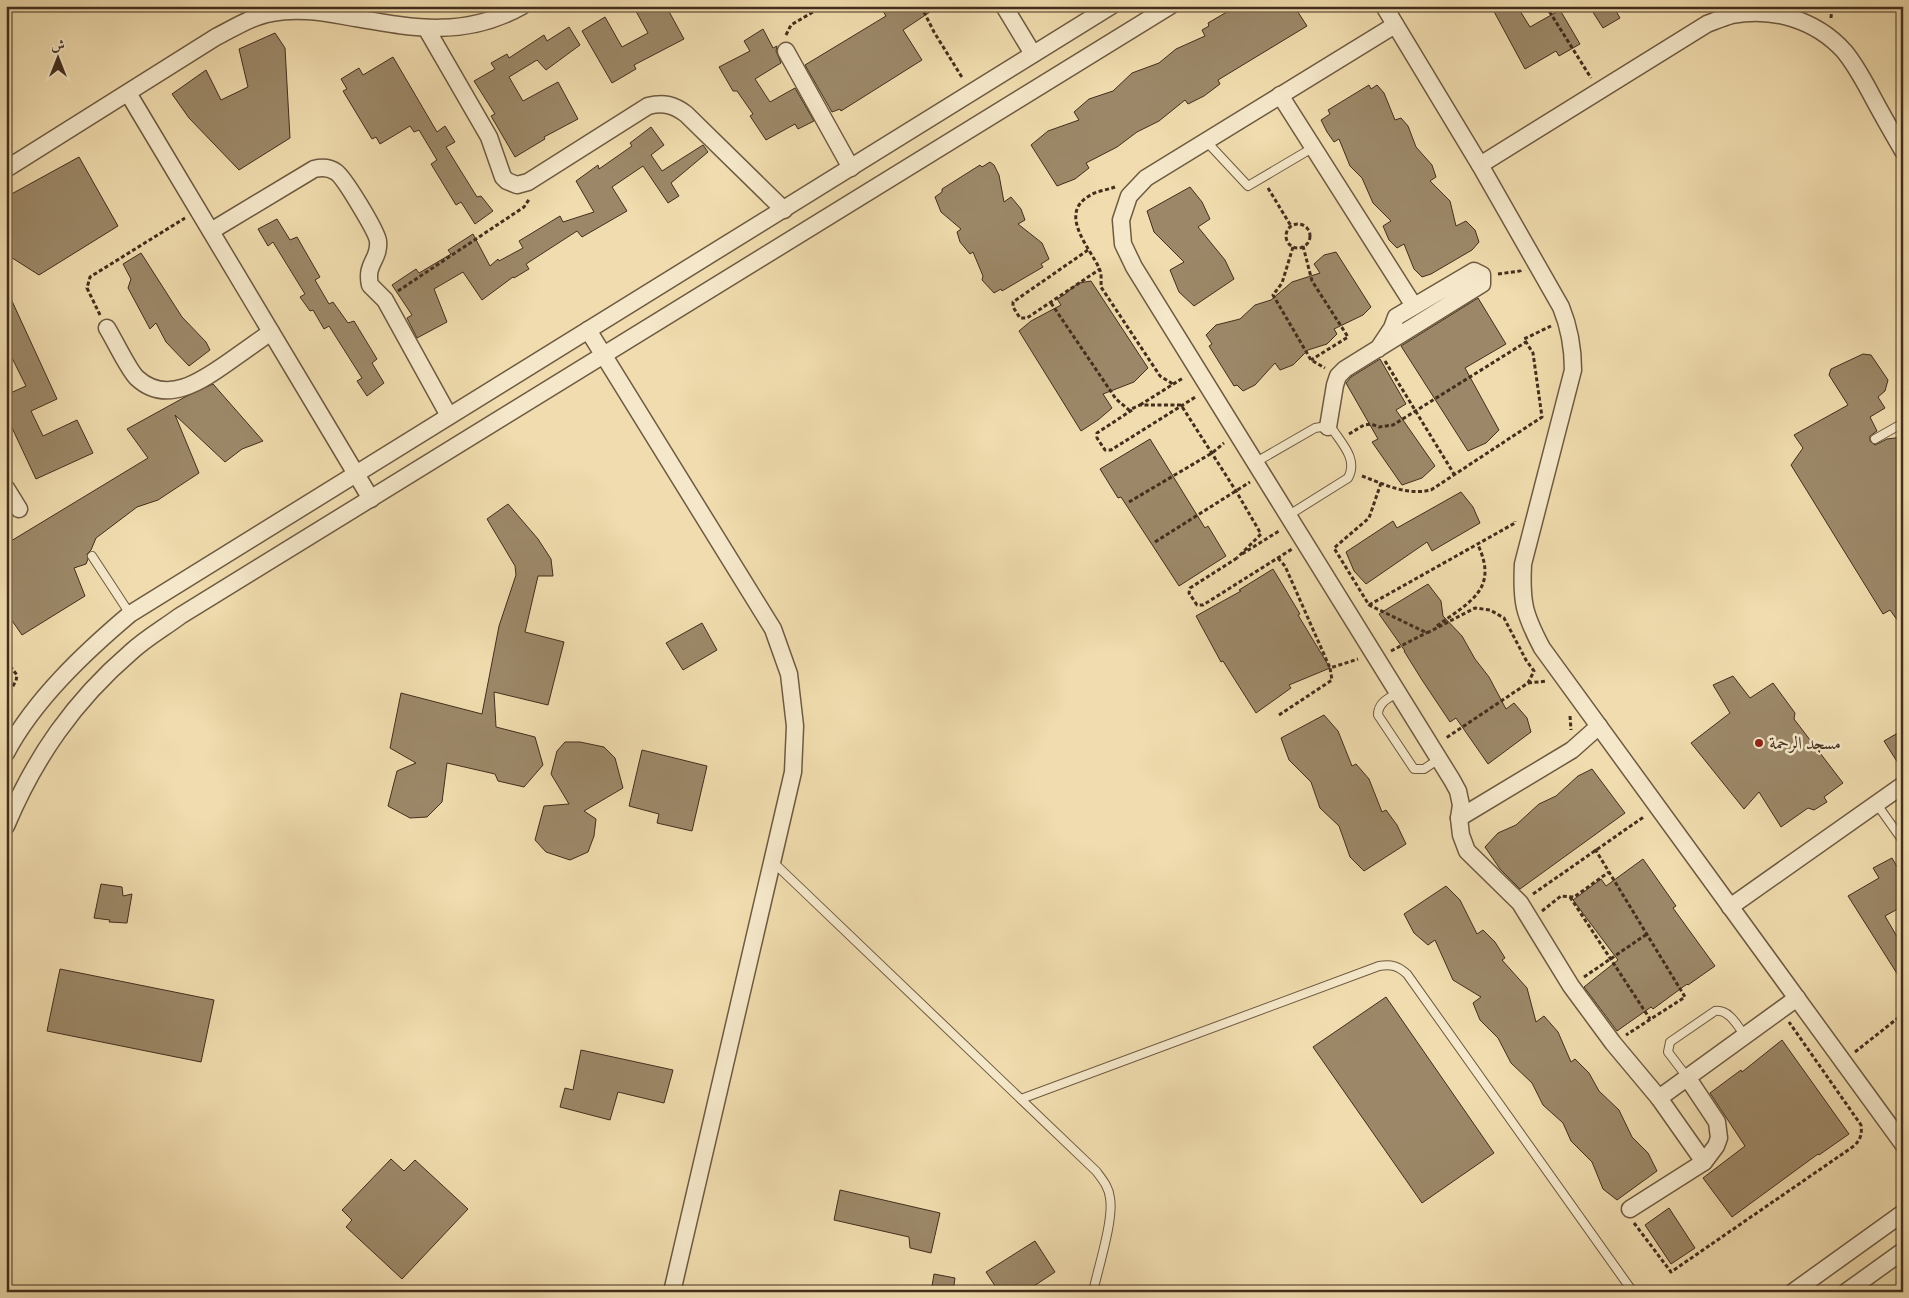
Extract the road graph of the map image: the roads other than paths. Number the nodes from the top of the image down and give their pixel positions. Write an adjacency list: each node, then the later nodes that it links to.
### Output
1 (522, 6): 7 (street)
2 (1004, 6): 9 (street)
3 (1110, 6): 9 (street)
4 (1170, 6): 27 (street)
5 (1384, 6): 6 (street)
6 (1395, 25): 11 (street); 16 (street)
7 (426, 28): 10 (street); 18 (street)
8 (786, 51): 17 (street)
9 (1033, 54): 17 (street)
10 (128, 93): 15 (street); 19 (street)
11 (1280, 95): 12 (street); 13 (street)
12 (1206, 141): 13 (lane); 32 (street)
13 (1314, 147): 21 (street)
14 (1903, 151): 16 (street)
15 (9, 162)
16 (1480, 165): 41 (street)
17 (851, 168): 18 (street)
18 (784, 210): 24 (street)
19 (211, 231): 25 (street); 28 (street)
20 (1429, 297): 21 (street); 22 (street); 22 (street)
21 (1414, 306): 26 (street)
22 (1439, 311): 26 (street)
23 (108, 328): 25 (street)
24 (588, 330): 27 (street); 28 (street)
25 (271, 332): 33 (street)
26 (1378, 349): 30 (street)
27 (604, 355): 35 (street); 49 (street)
28 (449, 416): 33 (street)
29 (1903, 423): 31 (lane)
30 (1328, 428): 32 (lane); 37 (lane)
31 (1875, 439)
32 (1260, 468): 37 (street)
33 (356, 473): 35 (street); 39 (street)
34 (6, 488): 36 (street)
35 (371, 499): 47 (street)
36 (19, 509)
37 (1291, 519): 40 (street)
38 (92, 556): 39 (lane)
39 (130, 614): 42 (street)
40 (1398, 692): 43 (street); 43 (lane)
41 (1599, 726): 46 (street); 50 (street)
42 (6, 753)
43 (1436, 753): 46 (street)
44 (1903, 785): 45 (street)
45 (1876, 803): 48 (lane); 50 (street)
46 (1459, 818): 54 (street)
47 (6, 826)
48 (1903, 840)
49 (772, 861): 55 (lane); 61 (street)
50 (1730, 907): 51 (street)
51 (1797, 998): 52 (street); 56 (street)
52 (1745, 1036): 53 (street); 53 (lane)
53 (1687, 1077): 54 (street); 57 (street)
54 (1659, 1098): 57 (street)
55 (1021, 1099): 62 (lane); 63 (lane)
56 (1903, 1144)
57 (1704, 1162): 58 (street)
58 (1630, 1209)
59 (1903, 1213): 64 (street)
60 (1903, 1251): 65 (street)
61 (672, 1292)
62 (1093, 1292)
63 (1633, 1292)
64 (1793, 1292)
65 (1846, 1292)

